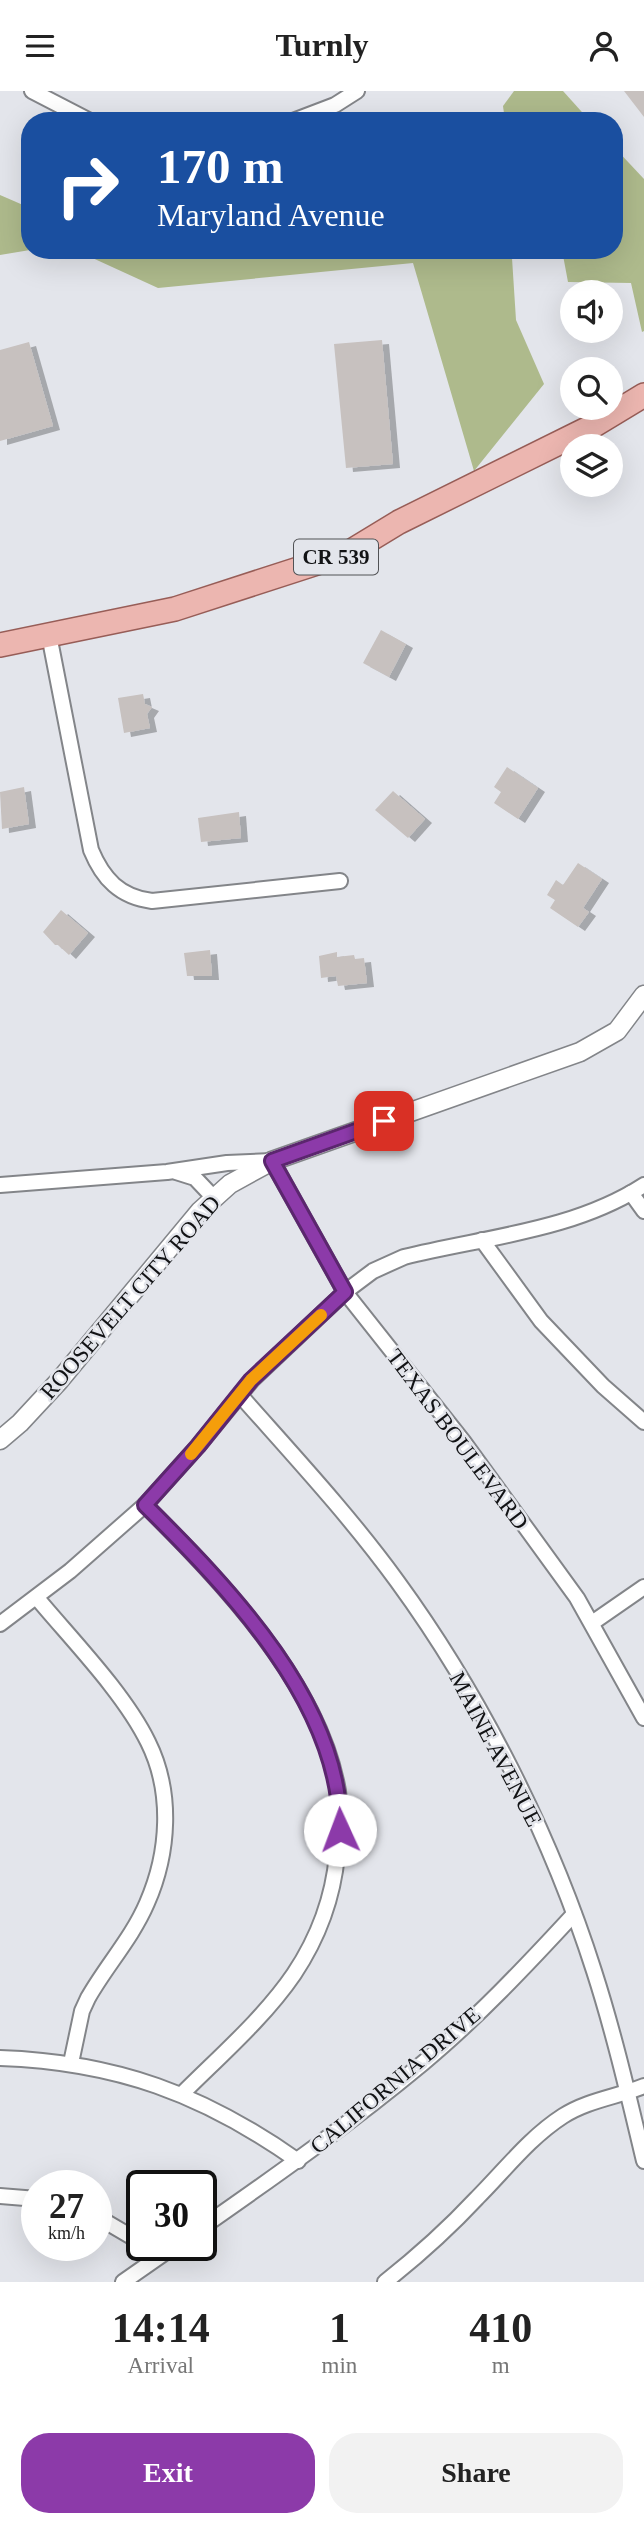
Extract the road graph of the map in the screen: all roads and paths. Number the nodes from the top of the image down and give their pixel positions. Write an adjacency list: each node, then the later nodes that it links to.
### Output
1 (32, 91): 3 (street)
2 (357, 91): 4 (street)
3 (73, 112)
4 (317, 112)
5 (644, 395): 6 (main road, CR 539)
6 (50, 635): 7 (main road, CR 539); 8 (street)
7 (0, 645)
8 (340, 881)
9 (644, 995): 10 (street, ROOSEVELT CITY ROAD)
10 (272, 1161): 11 (street); 15 (street, ROOSEVELT CITY ROAD); 18 (street, TEXAS BOULEVARD)
11 (167, 1171): 12 (street); 15 (street)
12 (0, 1185)
13 (644, 1185): 14 (street)
14 (631, 1193): 16 (street); 17 (street)
15 (213, 1197): 21 (street, ROOSEVELT CITY ROAD)
16 (644, 1212)
17 (482, 1240): 18 (street); 20 (street)
18 (345, 1292): 19 (street); 25 (street, TEXAS BOULEVARD)
19 (240, 1395): 22 (street); 28 (street, MAINE AVENUE)
20 (644, 1422)
21 (0, 1440)
22 (145, 1505): 24 (street); 33 (street)
23 (644, 1587): 25 (street)
24 (37, 1598): 26 (street); 30 (street)
25 (592, 1623): 27 (street, TEXAS BOULEVARD)
26 (0, 1624)
27 (644, 1718)
28 (574, 1914): 32 (street, MAINE AVENUE); 34 (street, CALIFORNIA DRIVE)
29 (0, 2057): 30 (street)
30 (71, 2063): 33 (street)
31 (644, 2086): 32 (street)
32 (627, 2092): 35 (street, MAINE AVENUE); 41 (street)
33 (182, 2094): 34 (street)
34 (298, 2161): 38 (street, CALIFORNIA DRIVE)
35 (644, 2161)
36 (0, 2196): 37 (street)
37 (21, 2198)
38 (217, 2217)
39 (153, 2261): 40 (street)
40 (123, 2282)
41 (385, 2282)

